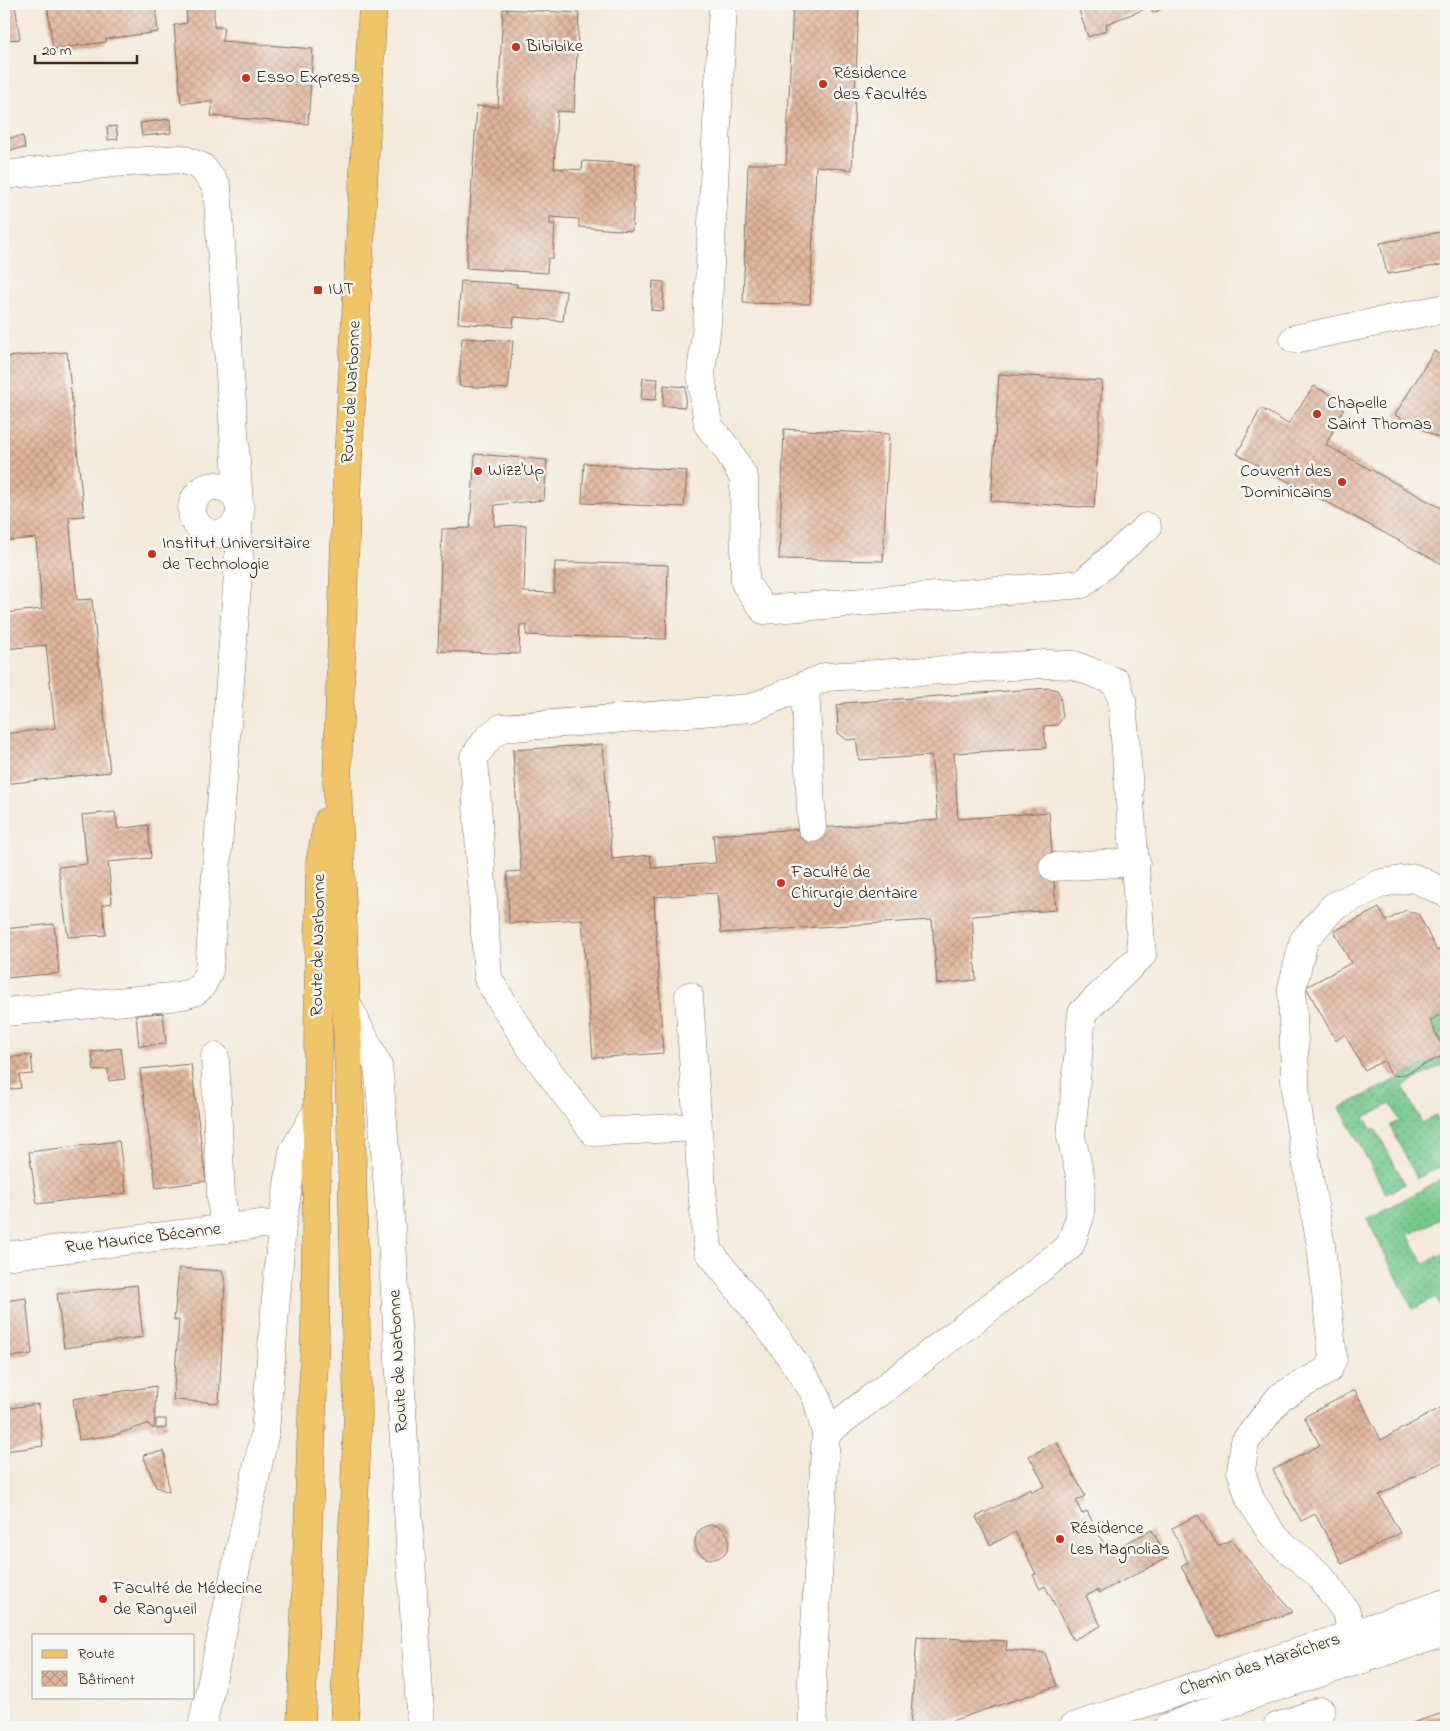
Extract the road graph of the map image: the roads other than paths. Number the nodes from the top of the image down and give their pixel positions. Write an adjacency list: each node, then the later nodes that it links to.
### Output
1 (373, 4): 8 (main road, Route de Narbonne)
2 (723, 4): 6 (street)
3 (4, 175): 15 (street)
4 (1446, 308): 5 (street)
5 (1294, 339)
6 (1147, 527)
7 (806, 685): 9 (street); 10 (street); 18 (street)
8 (337, 781): 14 (main road, Route de Narbonne); 17 (main road, Route de Narbonne)
9 (812, 828)
10 (1136, 862): 11 (street); 22 (street)
11 (1053, 867)
12 (1446, 893): 25 (street)
13 (689, 996): 18 (street)
14 (346, 1002): 30 (main road, Route de Narbonne); 31 (street, Route de Narbonne)
15 (4, 1012)
16 (214, 1057): 20 (street)
17 (317, 1111): 19 (street, Route de Narbonne); 29 (main road, Route de Narbonne)
18 (698, 1127): 22 (street)
19 (282, 1226): 20 (street, Rue Maurice Bécanne); 28 (street, Route de Narbonne)
20 (225, 1229): 21 (street, Rue Maurice Bécanne)
21 (4, 1256)
22 (826, 1433): 32 (street)
23 (1446, 1603): 25 (street, Chemin des Maraîchers)
24 (1446, 1632): 26 (street, Chemin des Maraîchers)
25 (1354, 1634): 26 (street); 33 (street, Chemin des Maraîchers)
26 (1364, 1659): 34 (street, Chemin des Maraîchers)
27 (1321, 1711): 35 (street)
28 (202, 1727)
29 (301, 1727)
30 (344, 1727)
31 (421, 1727)
32 (813, 1727)
33 (1073, 1727)
34 (1168, 1727)
35 (1277, 1727)

